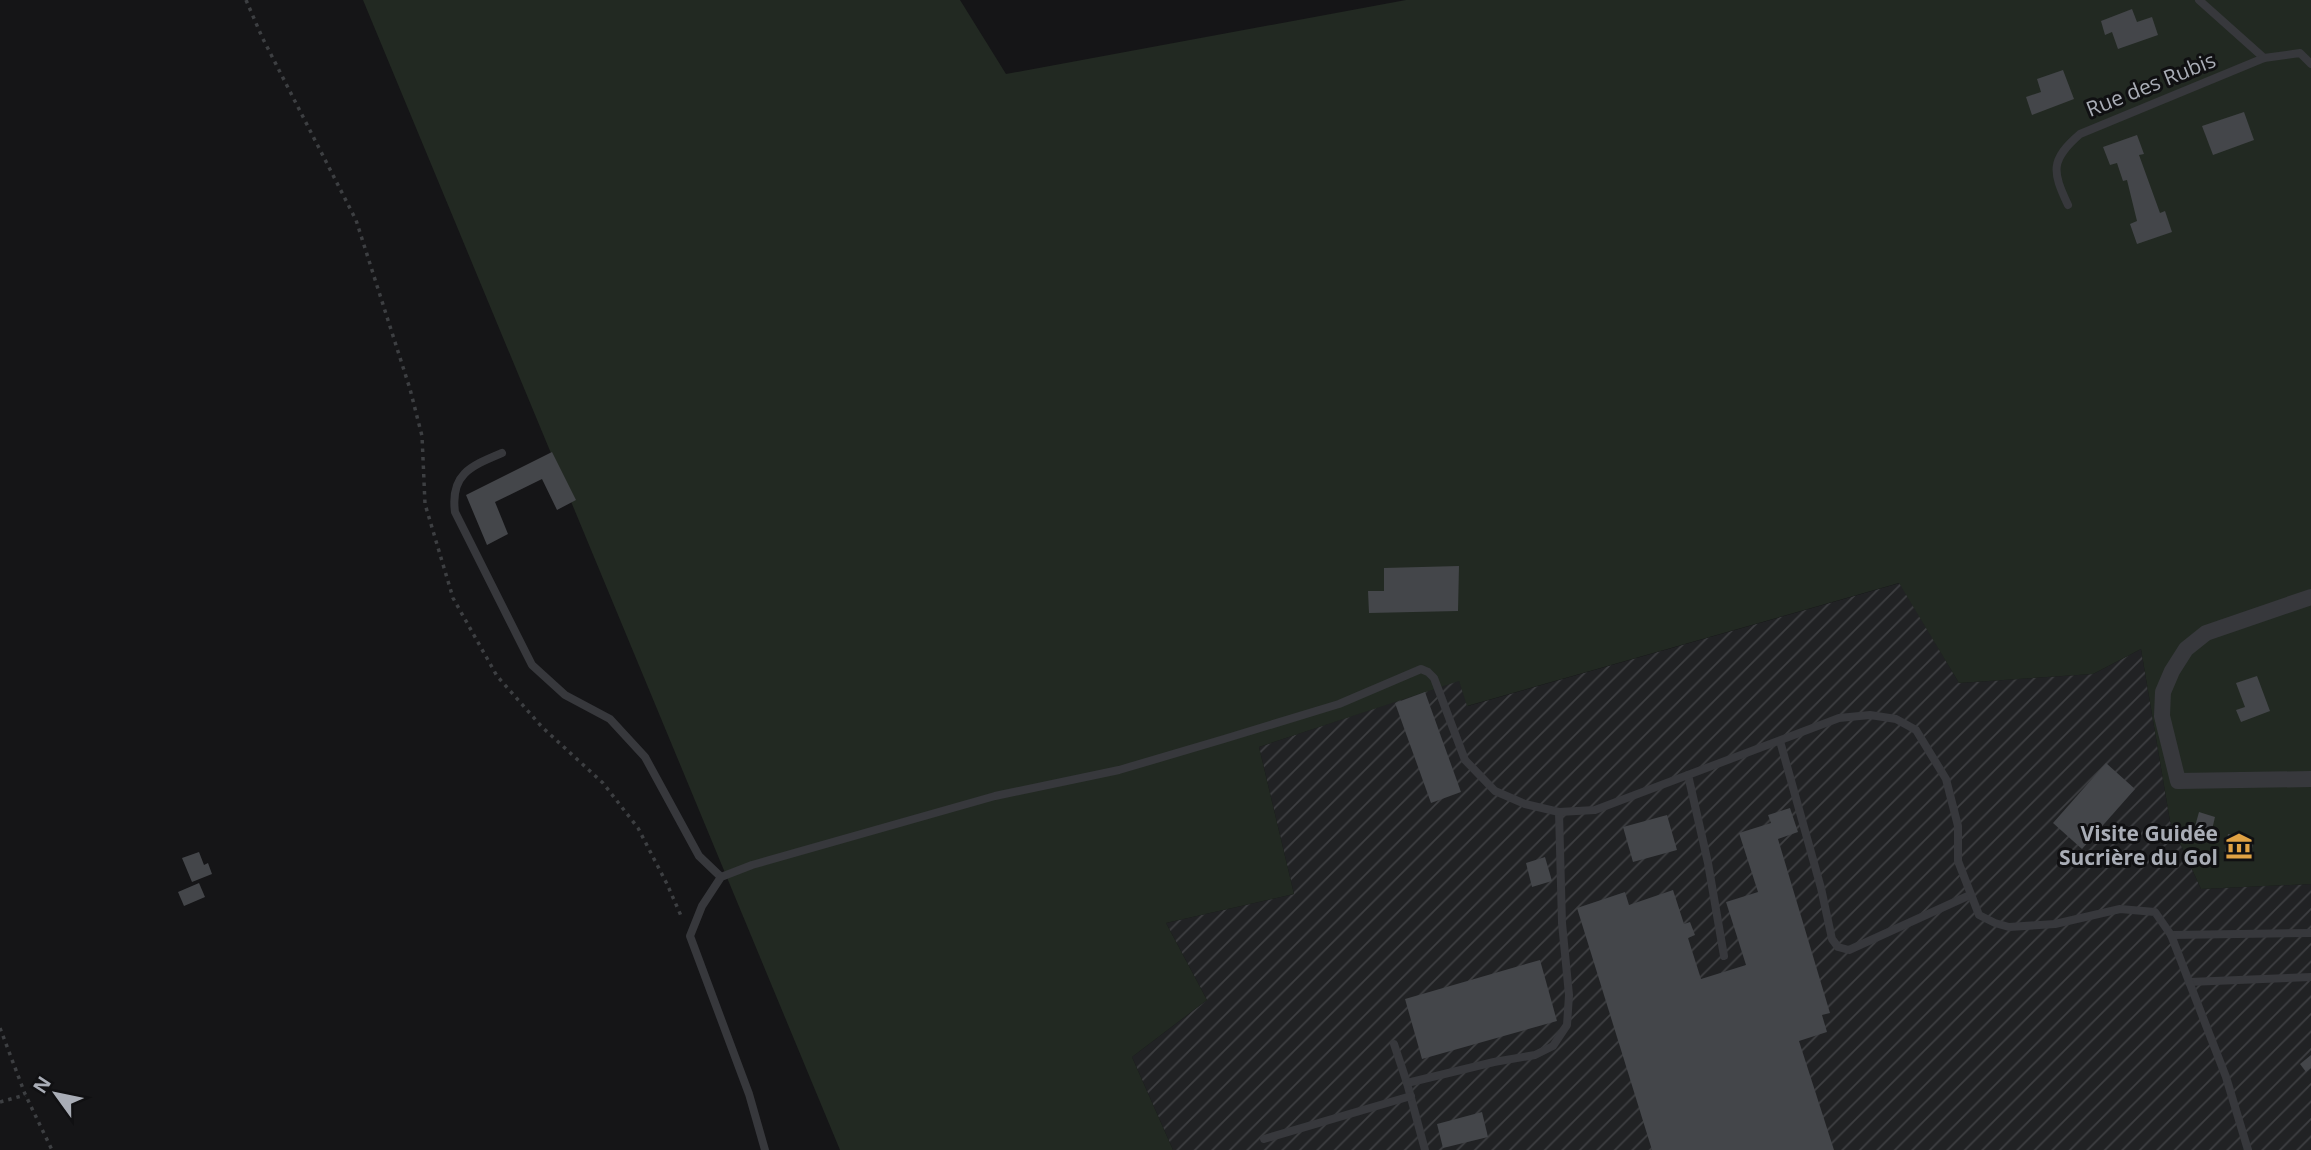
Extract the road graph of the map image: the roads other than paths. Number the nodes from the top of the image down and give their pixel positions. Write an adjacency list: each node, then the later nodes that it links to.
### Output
1 (2199, 0): 2 (lane)
2 (2263, 58): 3 (lane, Rue des Rubis); 4 (lane, Rue des Rubis)
3 (2311, 64)
4 (2068, 205)
5 (502, 453): 11 (lane)
6 (2311, 597): 9 (street)
7 (1780, 741): 8 (lane); 12 (lane); 12 (lane)
8 (1688, 775): 10 (lane); 15 (lane)
9 (2311, 779)
10 (1559, 812): 11 (lane); 19 (lane)
11 (721, 877): 22 (lane)
12 (1970, 895): 14 (lane)
13 (2311, 933): 14 (lane)
14 (2171, 935): 17 (lane)
15 (1724, 956)
16 (2311, 977): 17 (lane)
17 (2189, 982): 24 (lane)
18 (1394, 1044): 19 (lane)
19 (1407, 1083): 20 (lane)
20 (1411, 1097): 21 (lane); 23 (lane)
21 (1264, 1139)
22 (765, 1150)
23 (1425, 1150)
24 (2248, 1150)

